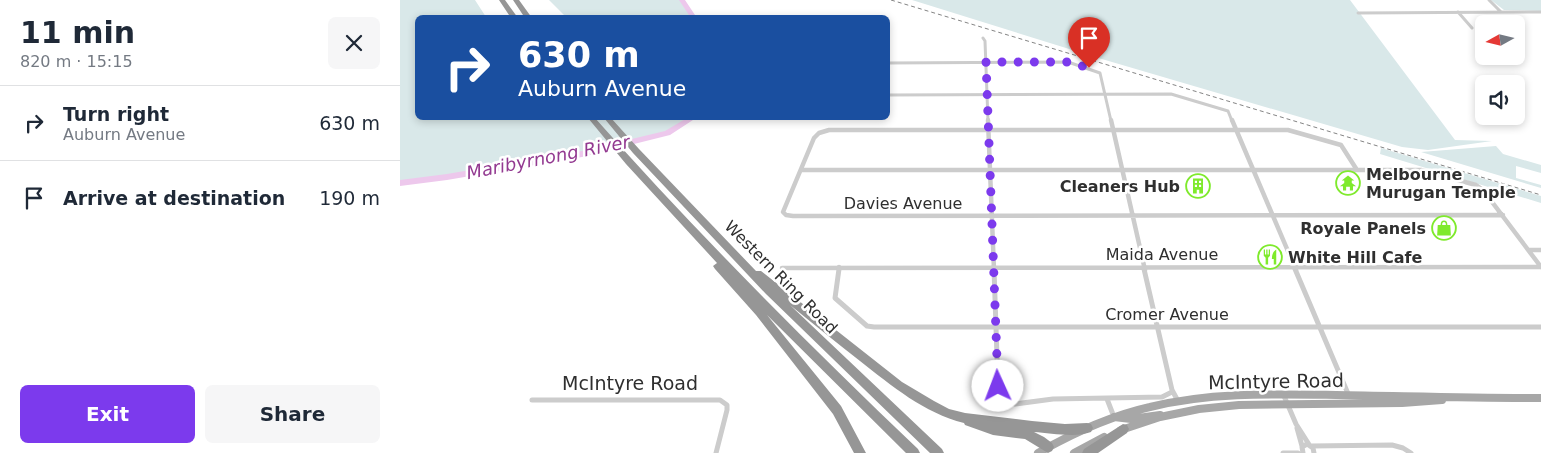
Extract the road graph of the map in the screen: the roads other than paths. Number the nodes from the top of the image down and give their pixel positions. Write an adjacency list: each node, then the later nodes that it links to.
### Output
1 (502, 0): 8 (highway)
2 (516, 0): 9 (highway)
3 (1489, 0): 5 (street)
4 (1458, 12): 5 (street); 7 (street); 10 (street)
5 (1501, 12): 6 (street)
6 (1541, 12)
7 (1358, 13)
8 (513, 15)
9 (527, 15)
10 (1472, 28)
11 (983, 38): 12 (street)
12 (986, 62): 13 (street); 15 (street); 16 (street)
13 (890, 63)
14 (890, 94): 15 (street)
15 (987, 94): 16 (street); 19 (street)
16 (1106, 94): 20 (street); 21 (street)
17 (593, 120): 40 (highway)
18 (609, 120): 33 (highway, Western Ring Road)
19 (989, 130): 20 (street); 22 (street); 23 (street)
20 (1113, 130): 21 (street); 24 (street)
21 (1237, 130): 25 (street); 26 (street)
22 (800, 170): 23 (street); 27 (street, Davies Avenue)
23 (990, 170): 24 (street); 27 (street)
24 (1122, 170): 25 (street); 28 (street)
25 (1254, 170): 26 (street); 29 (street)
26 (1357, 170): 30 (street)
27 (991, 215): 28 (street, Davies Avenue); 34 (street)
28 (1132, 215): 29 (street, Davies Avenue); 35 (street)
29 (1273, 215): 30 (street, Davies Avenue); 36 (street)
30 (1503, 215): 31 (street)
31 (1529, 250): 32 (street); 37 (street)
32 (1541, 250)
33 (742, 262): 55 (highway); 67 (highway, Western Ring Road)
34 (993, 267): 35 (street, Maida Avenue); 39 (street, Maida Avenue); 44 (street)
35 (1144, 267): 36 (street, Maida Avenue); 41 (street)
36 (1294, 267): 37 (street, Maida Avenue); 42 (street)
37 (1541, 267)
38 (782, 268): 39 (street, Maida Avenue)
39 (839, 268): 44 (street, Cromer Avenue)
40 (734, 278): 65 (highway); 66 (highway, Western Ring Road)
41 (1158, 326): 42 (street, Cromer Avenue); 44 (street, Cromer Avenue); 45 (street)
42 (1319, 326): 43 (street, Cromer Avenue); 49 (street)
43 (1541, 326)
44 (995, 327): 47 (street)
45 (1172, 392): 47 (street); 51 (street)
46 (1541, 398): 49 (main road, McIntyre Road)
47 (1107, 399): 54 (street)
48 (1285, 399): 49 (main road, McIntyre Road); 51 (main road, McIntyre Road); 52 (main road, McIntyre Road); 56 (street)
49 (1350, 399)
50 (532, 400): 64 (street, McIntyre Road)
51 (1178, 401): 52 (main road); 54 (main road, McIntyre Road)
52 (1182, 412): 53 (main road, McIntyre Road)
53 (1170, 415): 54 (main road); 58 (main road)
54 (1114, 417): 57 (main road, McIntyre Road)
55 (965, 418): 57 (highway); 62 (highway)
56 (1296, 424): 59 (street); 60 (street)
57 (1087, 428): 62 (main road, McIntyre Road)
58 (1123, 429): 68 (main road); 69 (highway)
59 (1311, 446): 60 (street); 61 (street); 71 (street)
60 (1302, 448): 63 (street)
61 (1325, 449): 71 (street); 72 (street)
62 (1046, 451)
63 (1295, 452): 70 (street)
64 (716, 453)
65 (860, 453)
66 (914, 453)
67 (938, 453)
68 (1074, 453)
69 (1088, 453)
70 (1282, 453)
71 (1315, 453)
72 (1411, 453)

